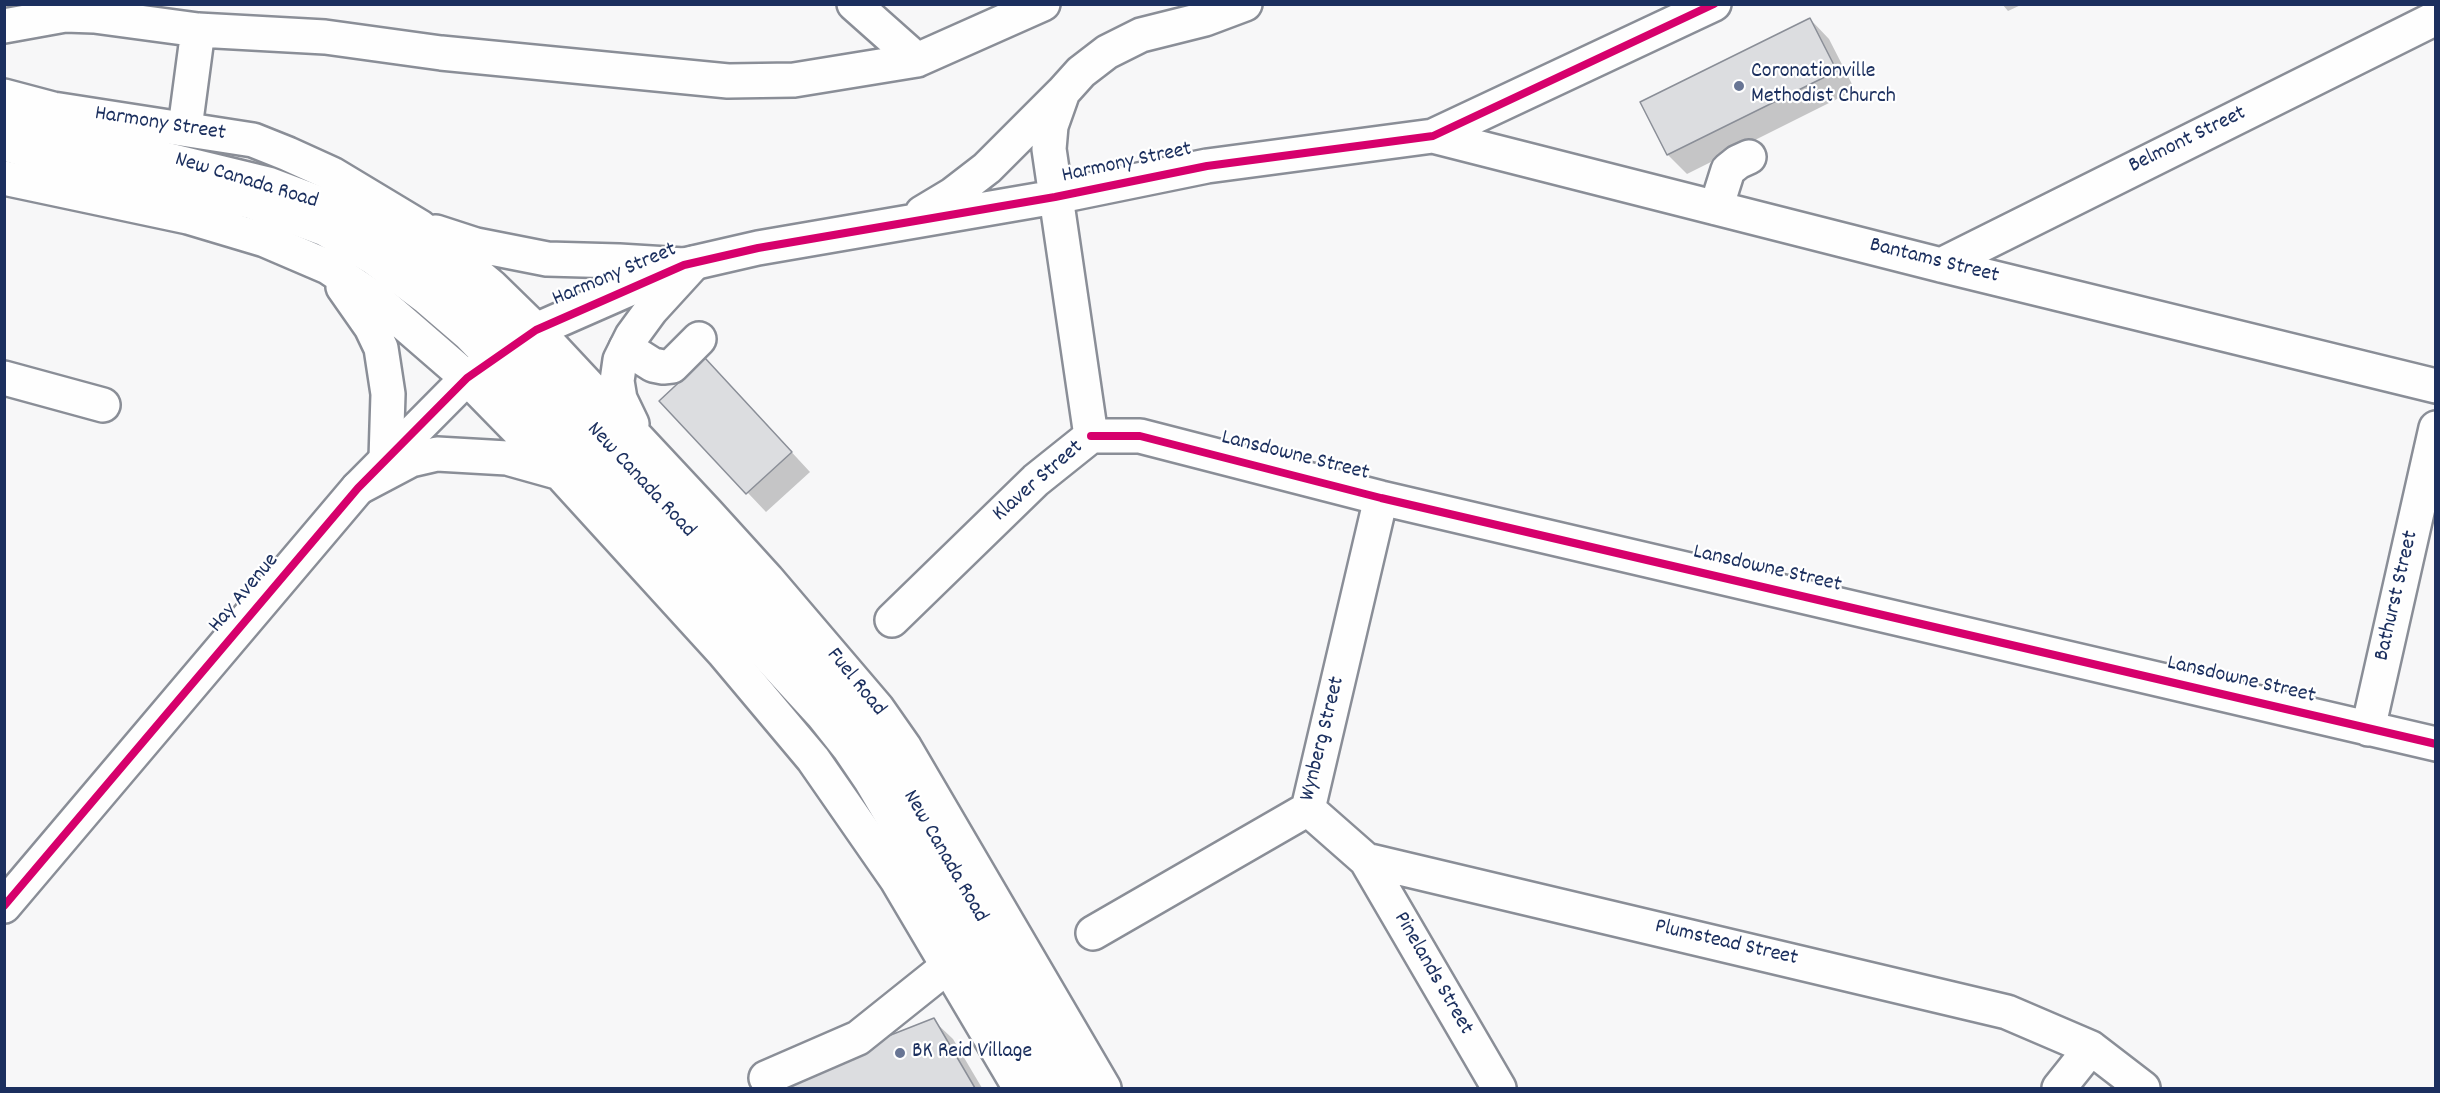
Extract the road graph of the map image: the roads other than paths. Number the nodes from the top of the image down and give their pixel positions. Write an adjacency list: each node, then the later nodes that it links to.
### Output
1 (854, 4): 8 (street)
2 (1043, 4): 8 (street)
3 (1245, 4): 9 (street)
4 (1714, 4): 13 (street, Harmony Street)
5 (2436, 18): 22 (street, Belmont Street)
6 (4, 26): 7 (street)
7 (198, 30): 8 (street); 12 (street)
8 (916, 60)
9 (1063, 92): 17 (street, Klaver Street); 19 (street)
10 (4, 96): 12 (street, Harmony Street)
11 (4, 120): 25 (street, New Canada Road)
12 (185, 128): 20 (street, Harmony Street)
13 (1433, 136): 17 (street, Harmony Street); 18 (street, Bantams Street)
14 (4, 144): 25 (street, New Canada Road)
15 (1749, 157): 18 (street)
16 (4, 178): 23 (street)
17 (1055, 197): 19 (street, Harmony Street); 32 (street, Klaver Street)
18 (1716, 208): 22 (street, Bantams Street)
19 (905, 223): 21 (street, Harmony Street)
20 (420, 227): 21 (street); 25 (street, Harmony Street)
21 (689, 264): 25 (street, Harmony Street); 26 (street)
22 (1941, 265): 29 (street, Bantams Street)
23 (328, 267): 28 (street); 34 (street)
24 (699, 339): 26 (street)
25 (515, 344): 28 (street, Hay Avenue); 33 (street, Fuel Road); 49 (street, New Canada Road); 50 (street, New Canada Road)
26 (626, 348): 33 (street)
27 (4, 378): 30 (street)
28 (467, 378): 34 (street, Hay Avenue); 35 (street)
29 (2436, 386)
30 (103, 405)
31 (2436, 428): 39 (street, Bathurst Street)
32 (1091, 436): 37 (street, Lansdowne Street); 38 (street, Klaver Street)
33 (641, 442): 51 (street, Fuel Road)
34 (386, 459): 36 (street, Hay Avenue)
35 (559, 472): 36 (street); 45 (street)
36 (358, 488): 43 (street, Hay Avenue)
37 (1382, 498): 39 (street, Lansdowne Street); 41 (street, Wynberg Street)
38 (892, 620)
39 (2368, 729): 40 (street, Lansdowne Street)
40 (2436, 744)
41 (1308, 809): 42 (street, Plumstead Street); 44 (street, Wynberg Street)
42 (1366, 860): 46 (street, Plumstead Street); 52 (street, Pinelands Street)
43 (4, 906)
44 (1093, 933)
45 (948, 966): 47 (street); 48 (street)
46 (2091, 1048): 53 (street); 54 (street, Plumstead Street)
47 (766, 1078)
48 (1020, 1089)
49 (1052, 1089)
50 (1079, 1089)
51 (1104, 1089)
52 (1499, 1089)
53 (2059, 1089)
54 (2143, 1089)

